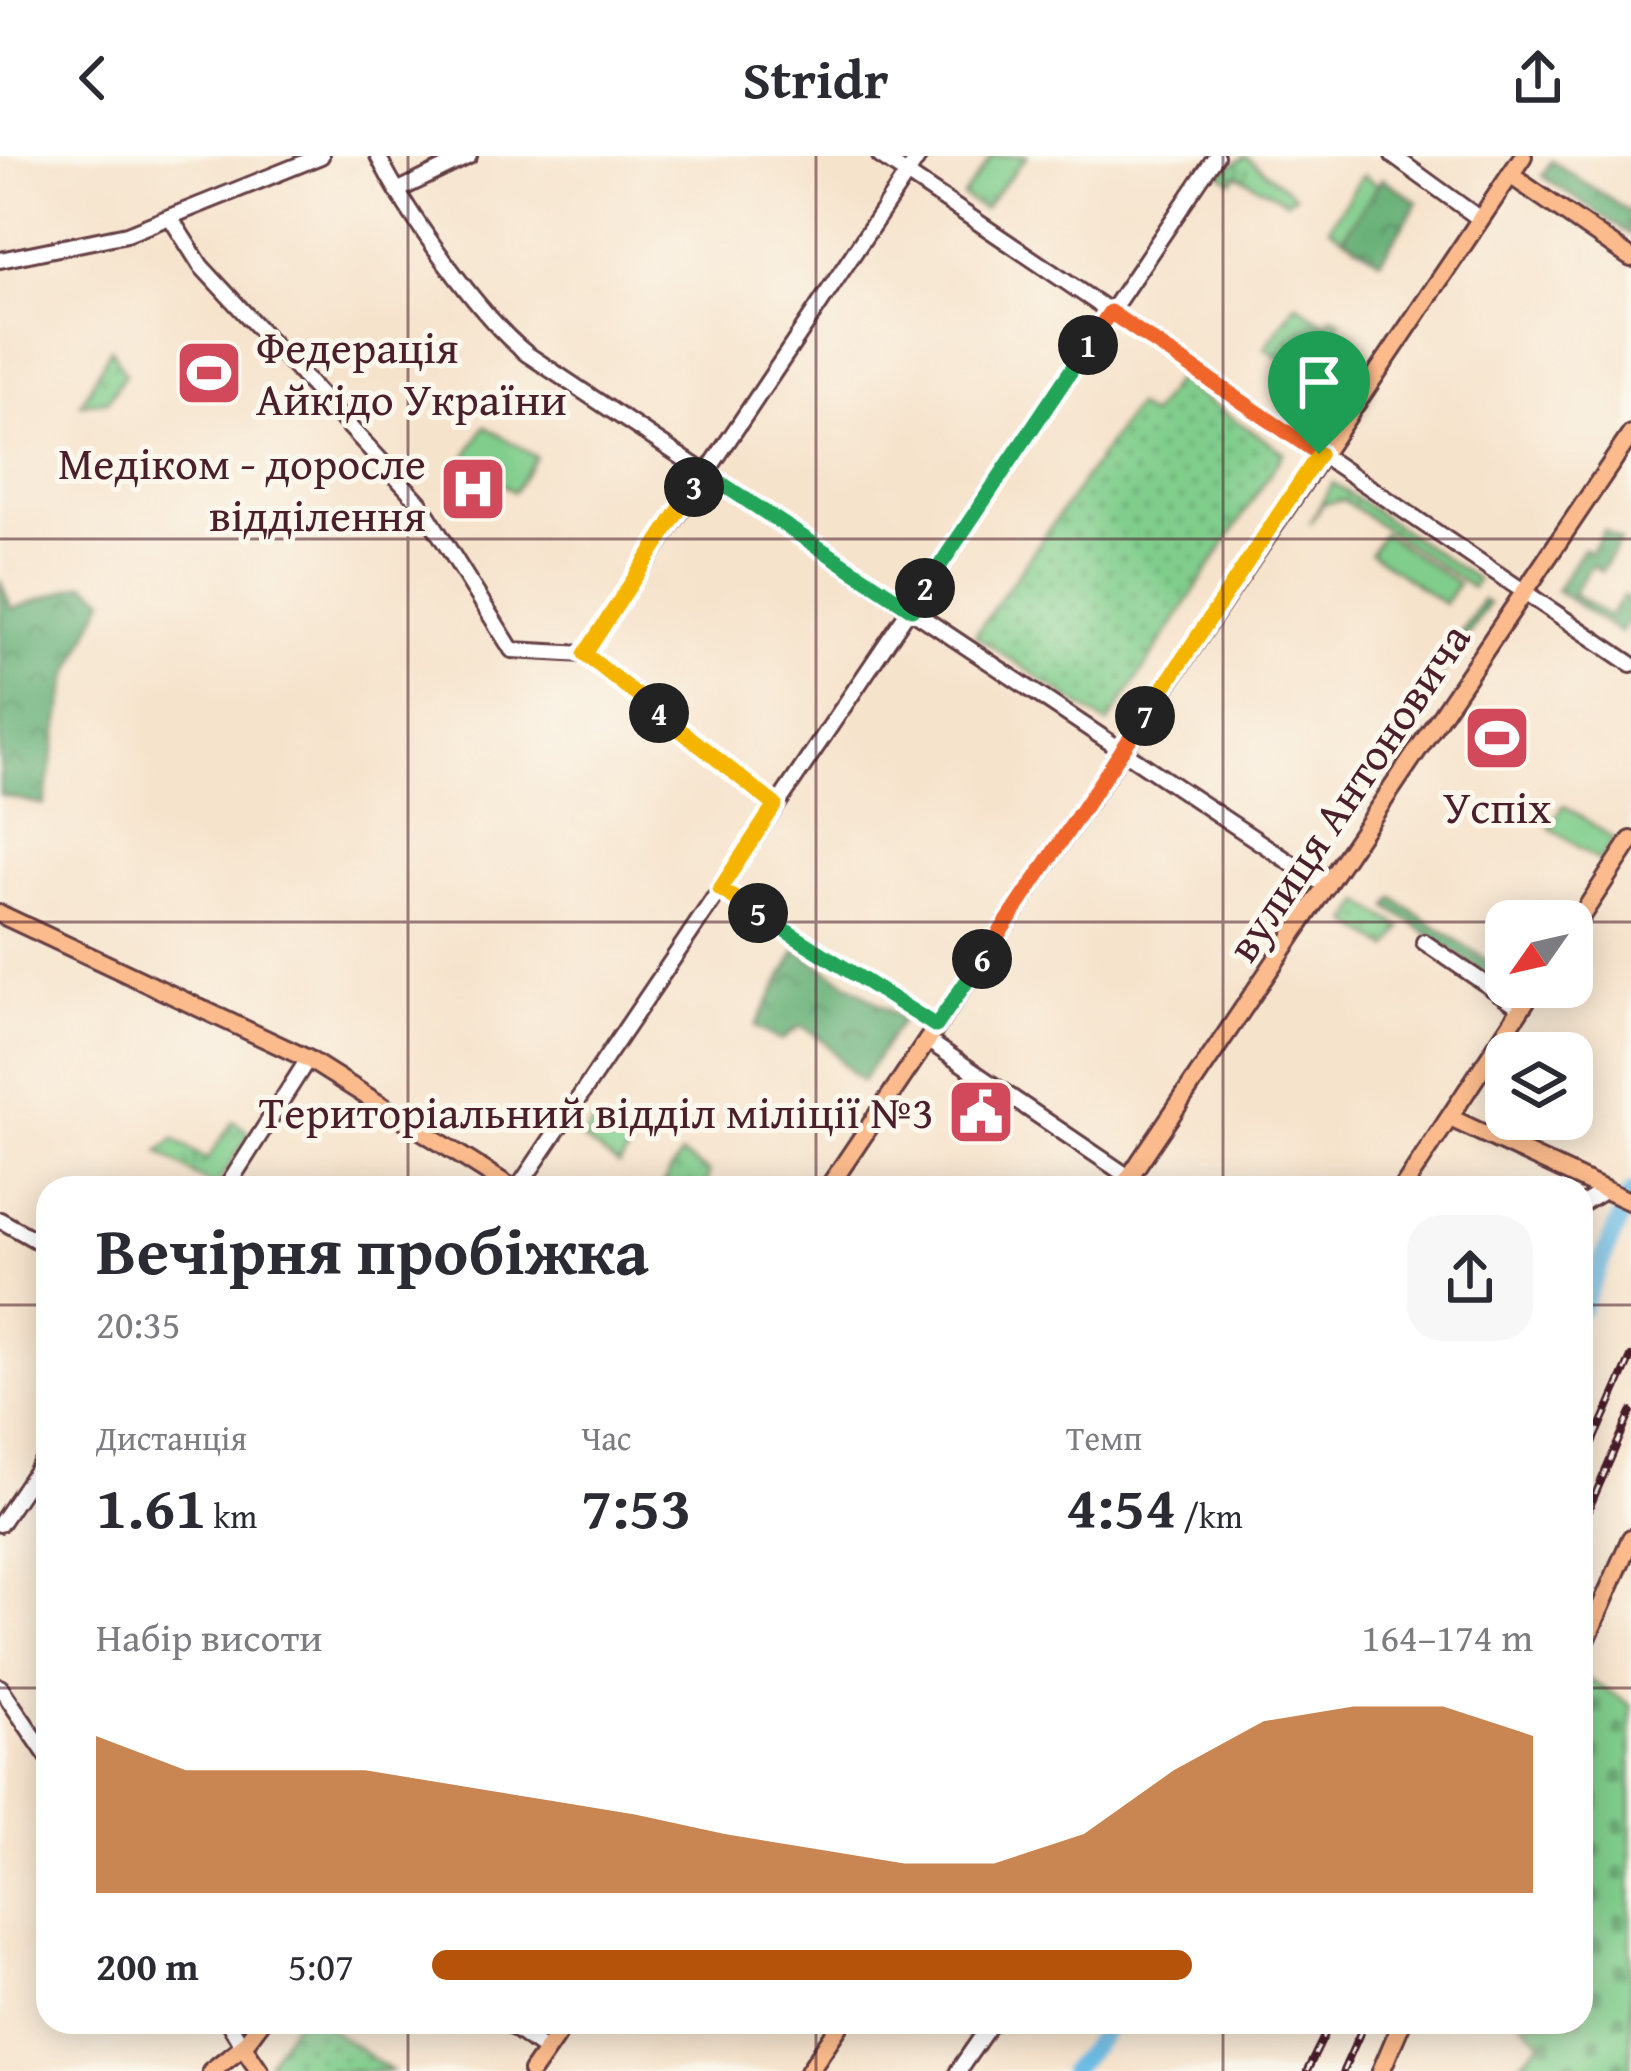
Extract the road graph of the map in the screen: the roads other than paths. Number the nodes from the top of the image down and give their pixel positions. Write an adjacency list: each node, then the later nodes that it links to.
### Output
1 (321, 156): 12 (street)
2 (378, 156): 11 (street)
3 (469, 156): 11 (street)
4 (880, 156): 9 (street)
5 (919, 156): 9 (street)
6 (1216, 156): 16 (street)
7 (1393, 156): 13 (street)
8 (1523, 156): 10 (main road)
9 (907, 174): 16 (street); 19 (street)
10 (1510, 175): 13 (main road); 14 (main road)
11 (399, 190): 19 (street)
12 (170, 217): 15 (street); 22 (street)
13 (1480, 219): 18 (main road)
14 (1631, 258)
15 (0, 260)
16 (1110, 312): 18 (street); 21 (street)
17 (1631, 434): 20 (main road, вулиця Антоновича)
18 (1319, 454): 20 (street); 24 (main road)
19 (704, 472): 21 (street); 22 (street)
20 (1526, 593): 23 (street); 27 (main road, вулиця Антоновича)
21 (912, 609): 24 (street); 25 (street)
22 (585, 654): 25 (street)
23 (1631, 664)
24 (1122, 752): 27 (street); 34 (main road)
25 (775, 805): 28 (street)
26 (1631, 840): 29 (main road)
27 (1328, 887): 42 (main road, вулиця Антоновича)
28 (720, 889): 34 (street); 39 (street)
29 (1592, 900)
30 (0, 914): 35 (main road)
31 (1424, 941): 32 (street)
32 (1485, 983)
33 (1521, 1008): 36 (main road)
34 (931, 1033): 40 (main road); 41 (street)
35 (308, 1059): 37 (street); 38 (main road)
36 (1450, 1118): 43 (main road); 44 (main road)
37 (234, 1176)
38 (496, 1176)
39 (523, 1176)
40 (836, 1176)
41 (1121, 1176)
42 (1137, 1176)
43 (1411, 1176)
44 (1573, 1176)
45 (0, 1220): 46 (street)
46 (36, 1240)
47 (36, 1472): 48 (street)
48 (0, 1524)
49 (1631, 1538): 50 (main road)
50 (1593, 1625)
51 (0, 1688): 52 (street)
52 (36, 1740)
53 (236, 2034): 60 (street)
54 (252, 2034): 60 (main road)
55 (523, 2034): 61 (street)
56 (558, 2034): 61 (main road)
57 (834, 2034): 65 (main road)
58 (984, 2034): 66 (street)
59 (1397, 2034): 67 (main road)
60 (244, 2046): 62 (main road); 63 (main road)
61 (546, 2051): 64 (main road)
62 (211, 2071)
63 (260, 2071)
64 (532, 2071)
65 (809, 2071)
66 (958, 2071)
67 (1381, 2071)

